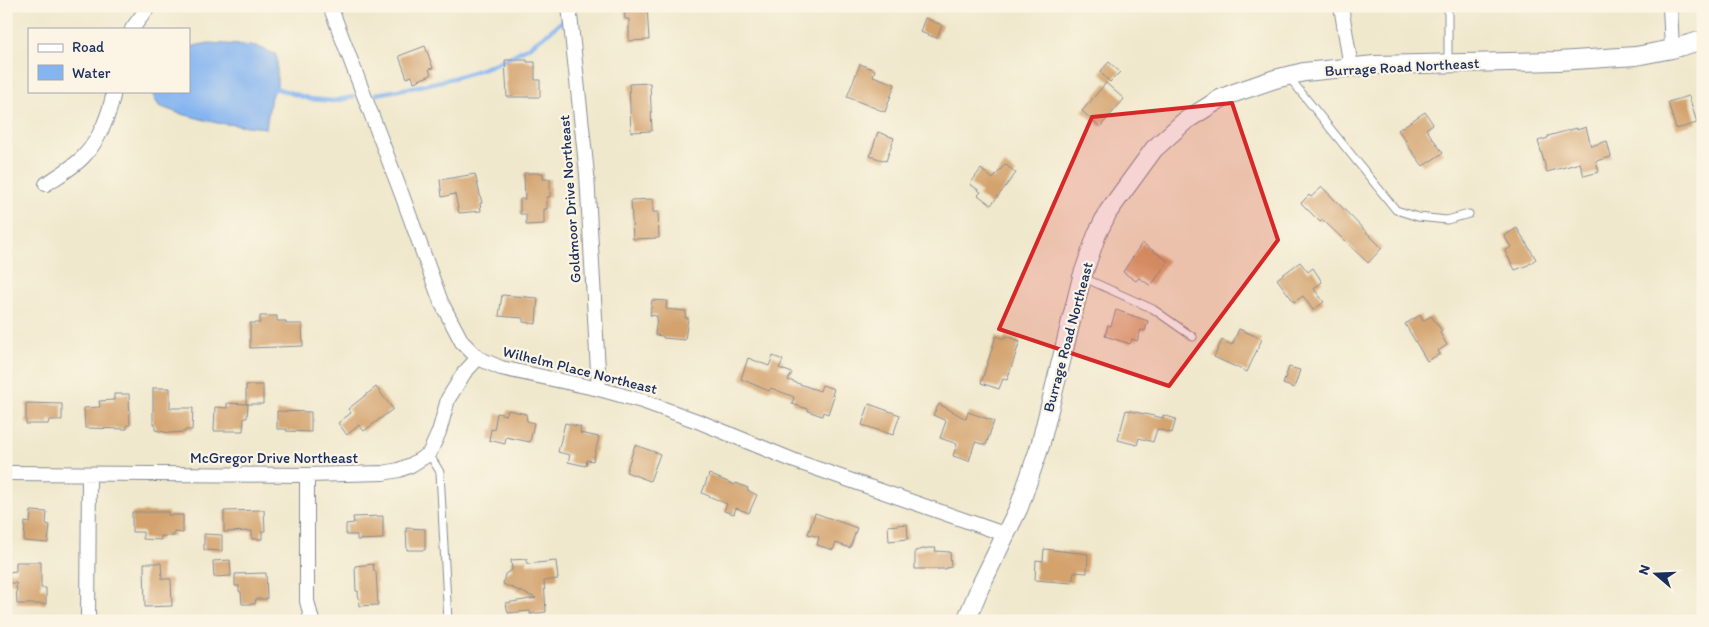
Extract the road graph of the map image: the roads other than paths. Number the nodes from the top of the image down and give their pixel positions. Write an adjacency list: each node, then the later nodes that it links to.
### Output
1 (149, 6): 7 (street)
2 (330, 6): 18 (street, Wilhelm Place Northeast)
3 (569, 6): 19 (street, Goldmoor Drive Northeast)
4 (1341, 6): 11 (street)
5 (1448, 6): 10 (lane)
6 (1670, 6): 9 (street)
7 (133, 28)
8 (1703, 40): 9 (street, Burrage Road Northeast)
9 (1672, 49): 10 (street, Burrage Road Northeast)
10 (1448, 63): 11 (street, Burrage Road Northeast)
11 (1351, 67): 12 (street, Burrage Road Northeast)
12 (1287, 76): 15 (lane); 16 (street, Burrage Road Northeast)
13 (114, 92): 14 (street)
14 (46, 184)
15 (1469, 214)
16 (1082, 277): 17 (lane); 24 (street, Burrage Road Northeast)
17 (1193, 337)
18 (478, 358): 19 (street, Wilhelm Place Northeast); 20 (street)
19 (600, 389): 24 (street, Wilhelm Place Northeast)
20 (429, 454): 23 (street, McGregor Drive Northeast); 27 (lane)
21 (6, 473): 22 (street, McGregor Drive Northeast)
22 (89, 474): 23 (street, McGregor Drive Northeast); 25 (street)
23 (307, 475): 26 (street)
24 (1006, 535): 28 (street, Burrage Road Northeast)
25 (88, 621)
26 (312, 621)
27 (448, 621)
28 (966, 621)

